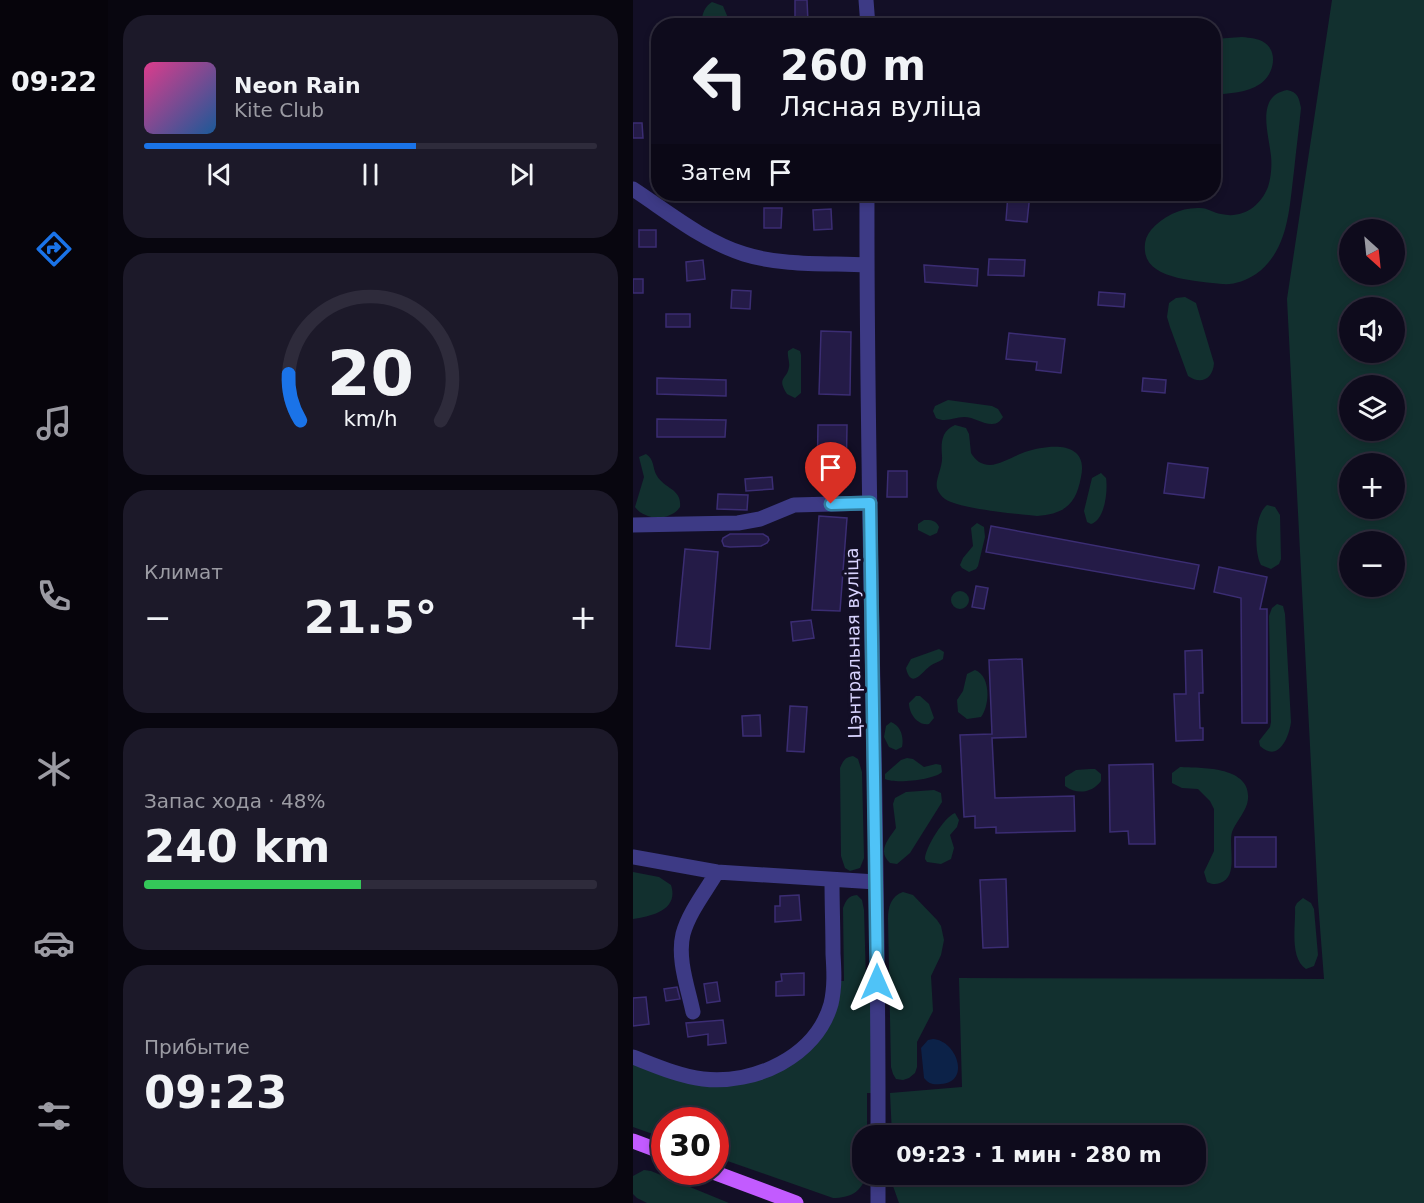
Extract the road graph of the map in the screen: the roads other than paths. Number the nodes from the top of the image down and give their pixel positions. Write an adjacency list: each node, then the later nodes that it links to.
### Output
1 (866, 0): 2 (street)
2 (867, 18)
3 (633, 189): 4 (street)
4 (651, 201)
5 (652, 201): 7 (street)
6 (867, 201): 7 (street, Цэнтральная вуліца)
7 (867, 266): 8 (street, Цэнтральная вуліца)
8 (870, 503): 9 (street); 13 (street, Цэнтральная вуліца)
9 (633, 525)
10 (633, 857): 11 (street)
11 (717, 872): 12 (street); 14 (street)
12 (832, 880): 13 (street); 15 (street)
13 (876, 882): 16 (street, Цэнтральная вуліца)
14 (693, 1012)
15 (633, 1057)
16 (878, 1125)
17 (633, 1141): 18 (main road)
18 (651, 1148)
19 (729, 1179): 21 (main road)
20 (878, 1185): 23 (street)
21 (780, 1200): 22 (main road)
22 (796, 1203)
23 (878, 1203)

